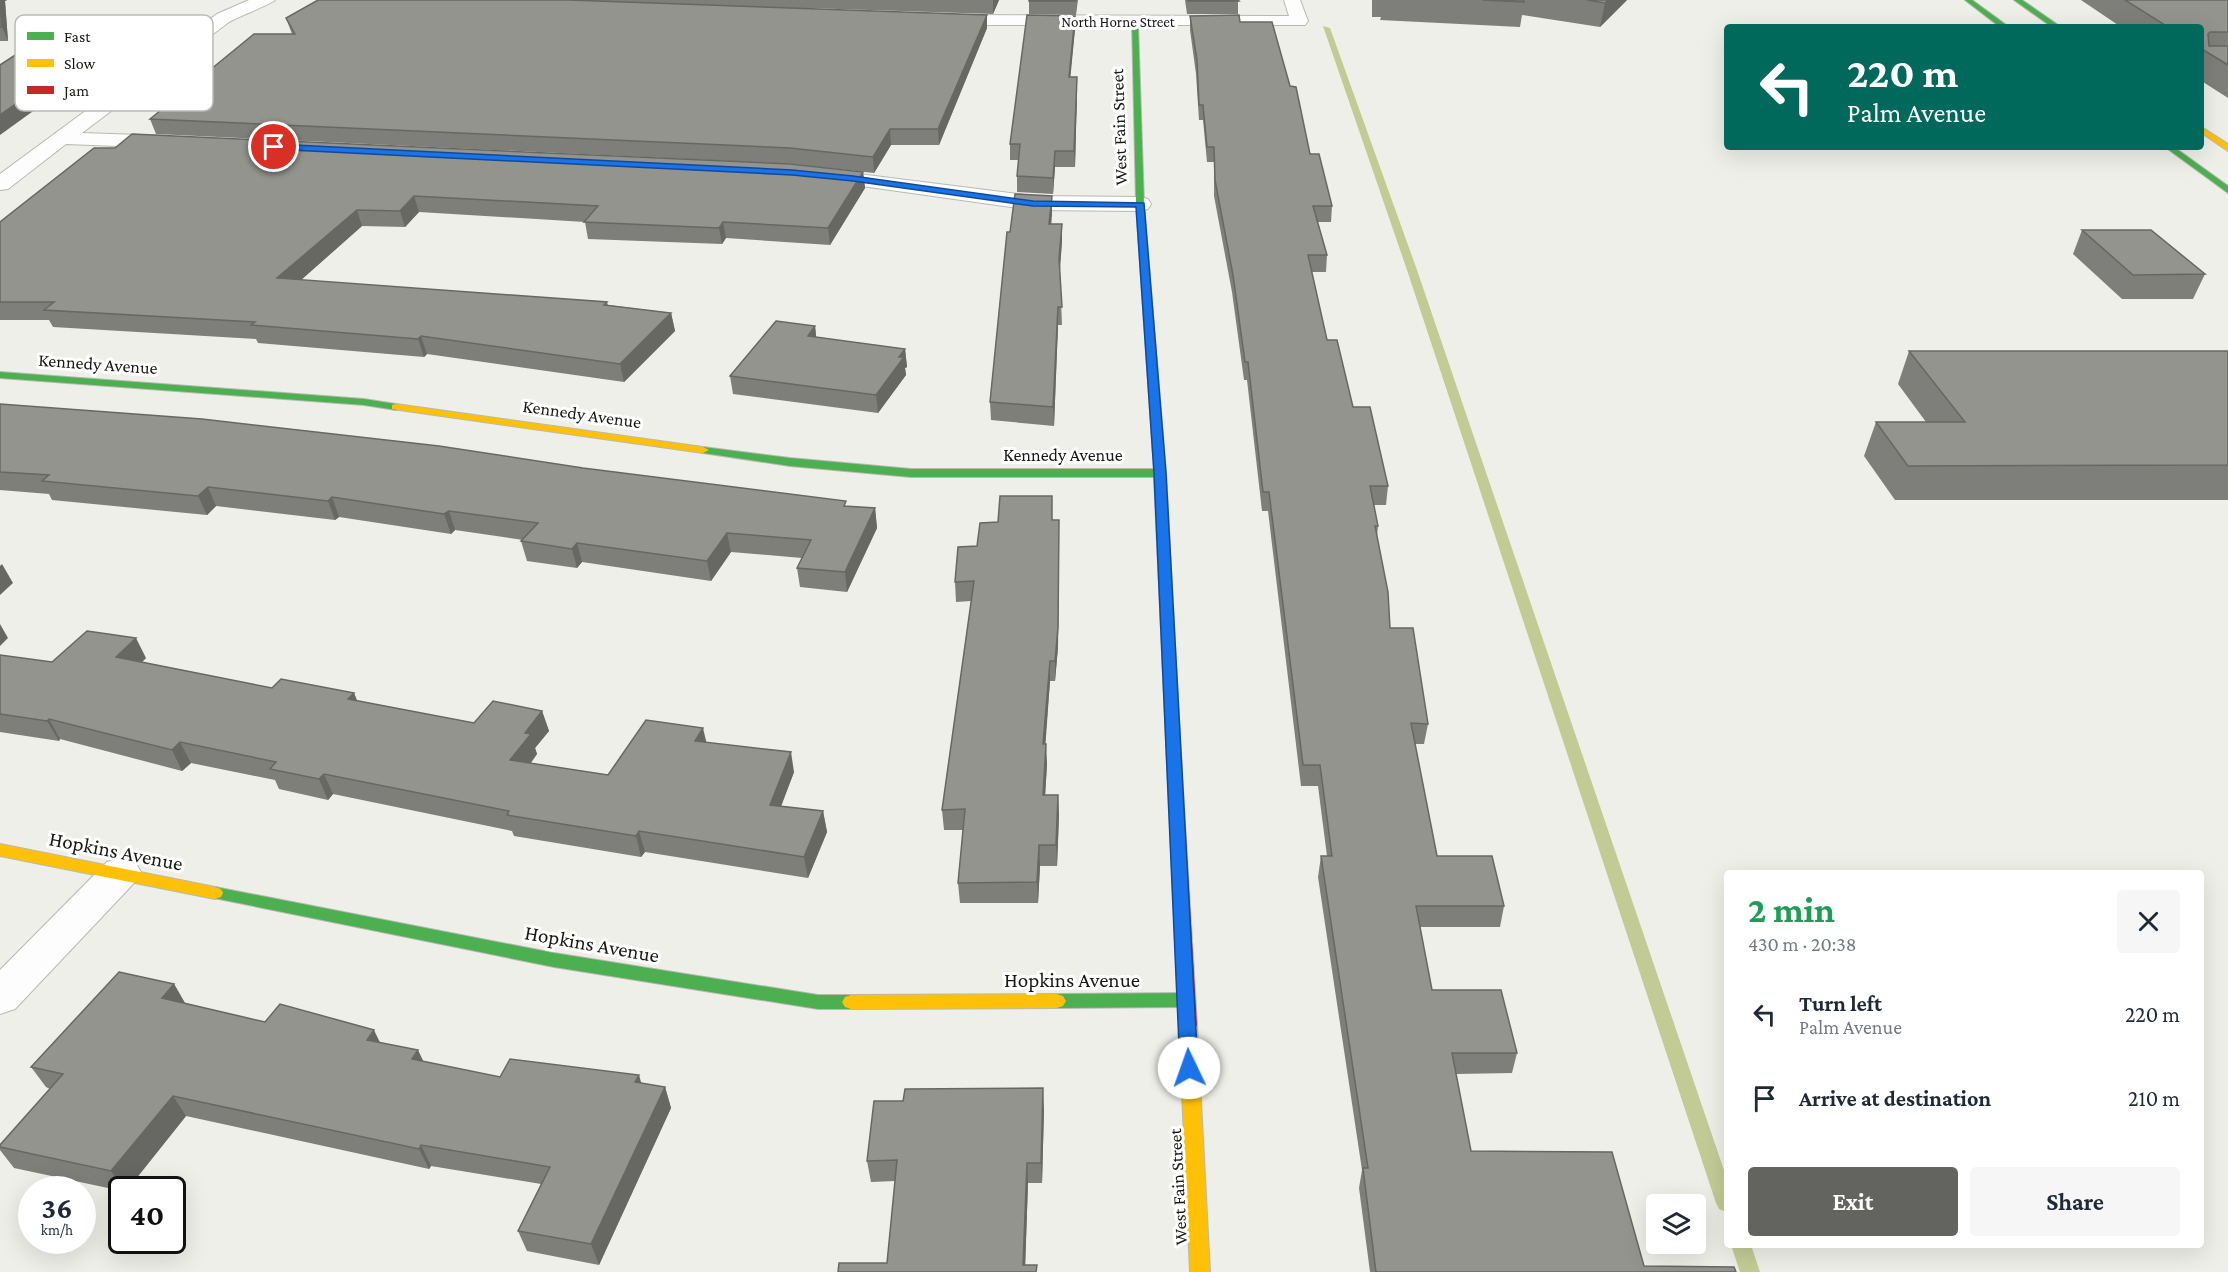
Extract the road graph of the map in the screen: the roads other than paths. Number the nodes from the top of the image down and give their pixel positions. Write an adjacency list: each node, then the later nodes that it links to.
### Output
1 (267, 0): 9 (street)
2 (1292, 0): 6 (street, North Horne Street)
3 (1968, 0): 7 (street)
4 (2017, 0): 8 (street)
5 (919, 20): 6 (street, North Horne Street)
6 (1134, 22): 19 (street, West Fain Street)
7 (2001, 24)
8 (2053, 24)
9 (213, 25)
10 (97, 111): 12 (street)
11 (2204, 131): 14 (street)
12 (60, 138): 13 (street); 17 (street)
13 (191, 143)
14 (2228, 148)
15 (2173, 150): 18 (street)
16 (802, 173): 19 (street)
17 (0, 184)
18 (2228, 190)
19 (1140, 204): 21 (street, West Fain Street)
20 (0, 375): 21 (street, Kennedy Avenue)
21 (1160, 473): 25 (street, West Fain Street)
22 (0, 850): 23 (street, Hopkins Avenue)
23 (121, 872): 24 (street); 25 (street, Hopkins Avenue)
24 (0, 997)
25 (1186, 1000): 26 (street, West Fain Street)
26 (1200, 1272)

